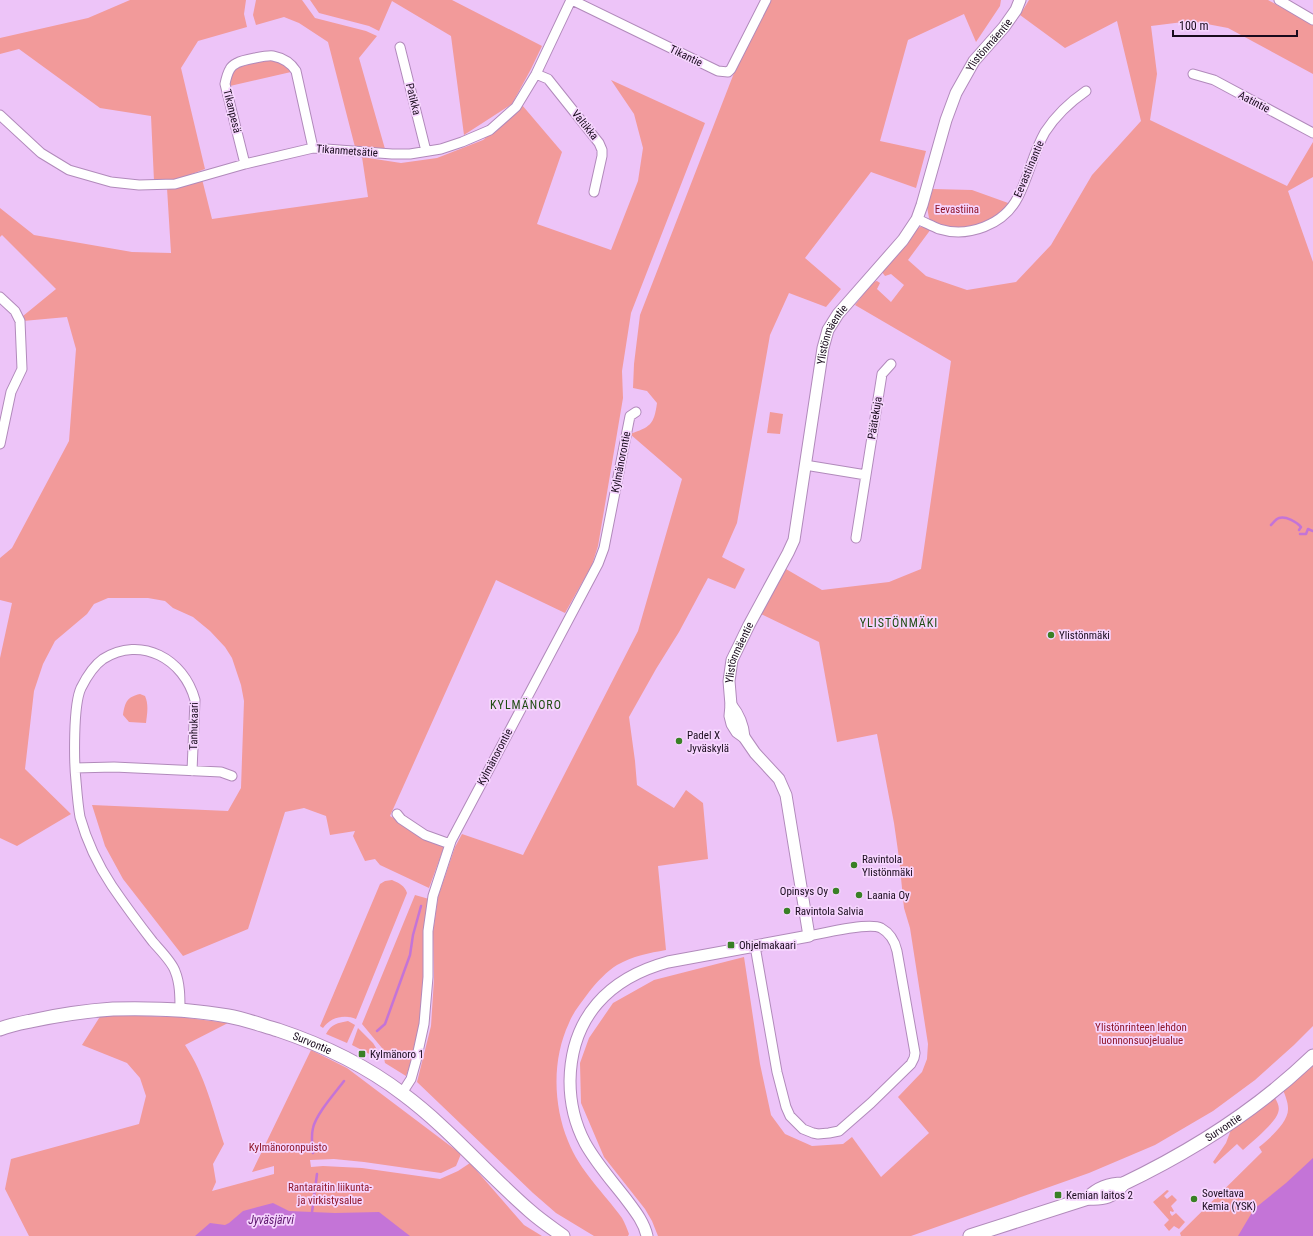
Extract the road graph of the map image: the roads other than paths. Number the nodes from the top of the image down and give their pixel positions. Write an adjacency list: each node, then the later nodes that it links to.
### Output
1 (571, 0): 2 (street, Tikantie); 7 (street, Tikanmetsätie)
2 (766, 0)
3 (1020, 0): 16 (street, Ylistönmäentie)
4 (1279, 0): 5 (street)
5 (1313, 20)
6 (400, 47): 13 (street, Patikka)
7 (536, 74): 13 (street, Tikanmetsätie); 15 (street, Valtikka)
8 (1194, 74): 11 (street, Aatintie)
9 (1086, 91): 16 (street, Eevastiinantie)
10 (0, 115): 14 (street, Tikanmetsätie)
11 (1313, 133)
12 (313, 148): 13 (street, Tikanmetsätie); 14 (street, Tikanmetsätie); 14 (street, Tikanpesä)
13 (426, 151)
14 (245, 164)
15 (594, 192)
16 (917, 219): 21 (street, Ylistönmäentie)
17 (0, 297): 20 (street)
18 (891, 364): 22 (street, Päätekuja)
19 (636, 412): 28 (street, Kylmänorontie)
20 (0, 444)
21 (805, 465): 22 (street); 29 (street, Ylistönmäentie)
22 (866, 476): 23 (street, Päätekuja)
23 (856, 538)
24 (76, 768): 25 (street); 25 (street, Tanhukaari); 31 (street, Tanhukaari)
25 (192, 772): 26 (street)
26 (232, 776)
27 (397, 814): 28 (street)
28 (450, 844): 34 (street, Kylmänorontie)
29 (809, 936): 30 (street); 30 (street)
30 (755, 946): 36 (street)
31 (180, 1010): 32 (main road, Survontie); 34 (main road, Survontie)
32 (0, 1029)
33 (1313, 1056): 37 (main road, Survontie)
34 (402, 1093): 35 (main road, Survontie)
35 (563, 1236)
36 (647, 1236)
37 (970, 1236)

